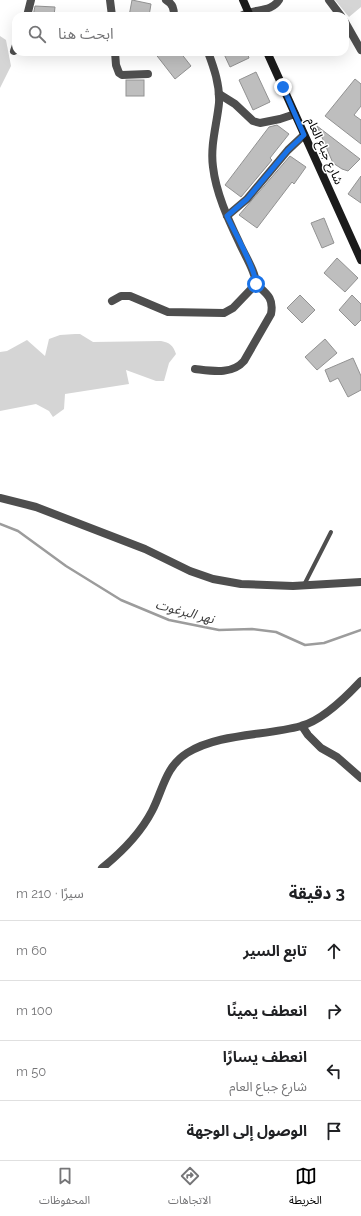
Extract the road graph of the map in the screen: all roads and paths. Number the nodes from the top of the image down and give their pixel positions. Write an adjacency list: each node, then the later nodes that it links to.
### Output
1 (31, 0): 7 (street)
2 (110, 0): 8 (street)
3 (166, 0): 9 (street)
4 (243, 0): 10 (main road)
5 (279, 0): 11 (street)
6 (329, 0): 12 (street)
7 (28, 12)
8 (112, 12)
9 (174, 12)
10 (246, 12)
11 (258, 12)
12 (338, 12)
13 (349, 29): 14 (street)
14 (361, 50)
15 (115, 56): 18 (street)
16 (209, 56): 19 (street)
17 (269, 56): 20 (main road, شارع جباع العام)
18 (148, 74)
19 (219, 94): 20 (street); 22 (street)
20 (295, 114): 21 (main road, شارع جباع العام)
21 (304, 135): 22 (street); 23 (main road, شارع جباع العام)
22 (227, 216): 24 (street)
23 (361, 260)
24 (256, 284): 25 (street); 26 (street)
25 (112, 301)
26 (195, 369)
27 (0, 498): 30 (street)
28 (331, 532): 30 (lane)
29 (361, 582): 30 (street)
30 (303, 586)
31 (361, 681): 32 (street)
32 (302, 726): 33 (street); 34 (street)
33 (361, 778)
34 (102, 868)

